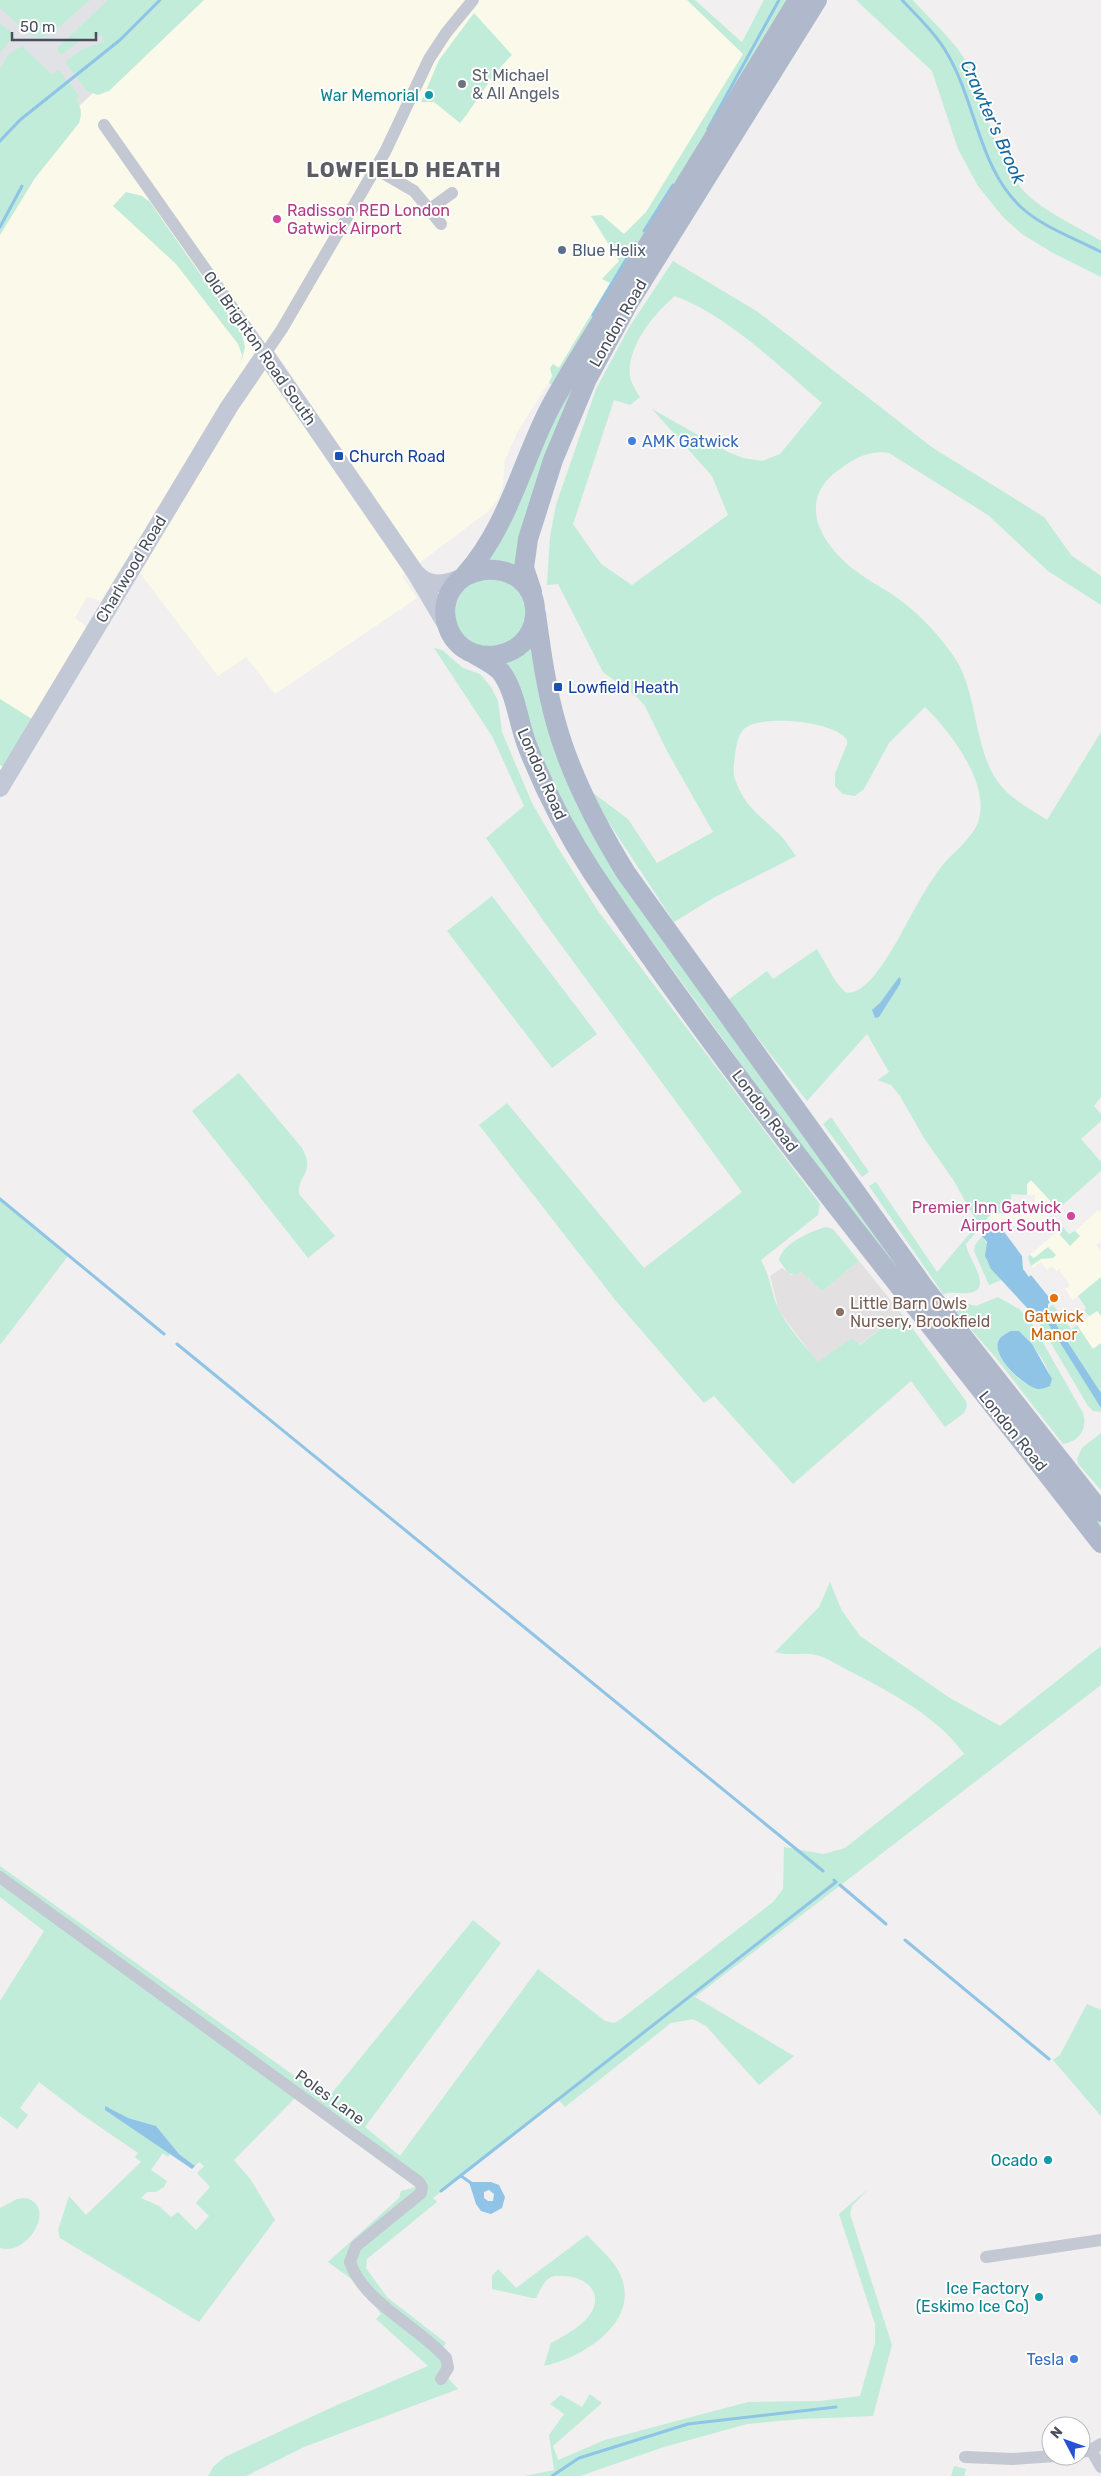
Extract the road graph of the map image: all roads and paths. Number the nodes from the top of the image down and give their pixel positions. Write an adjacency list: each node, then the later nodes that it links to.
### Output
1 (473, 0): 5 (street)
2 (798, 0): 11 (main road, London Road)
3 (817, 0): 12 (main road, London Road)
4 (104, 125): 9 (street, Old Brighton Road South)
5 (376, 169): 7 (street); 9 (street)
6 (452, 193): 7 (street)
7 (430, 209): 8 (street)
8 (441, 224)
9 (265, 354): 10 (street, Old Brighton Road South); 16 (street, Charlwood Road)
10 (415, 572): 11 (street, Old Brighton Road South); 14 (street, Old Brighton Road South)
11 (464, 576): 12 (main road); 14 (main road)
12 (532, 592): 13 (main road)
13 (536, 614): 15 (main road); 17 (main road, London Road)
14 (447, 626): 15 (main road)
15 (474, 654): 18 (main road, London Road)
16 (0, 788)
17 (1101, 1512)
18 (1101, 1544)
19 (0, 1877): 22 (street, Poles Lane)
20 (1101, 2240): 21 (street)
21 (986, 2257)
22 (441, 2379)
23 (1091, 2448): 26 (street)
24 (965, 2457): 25 (street)
25 (1041, 2457)
26 (1101, 2466)

